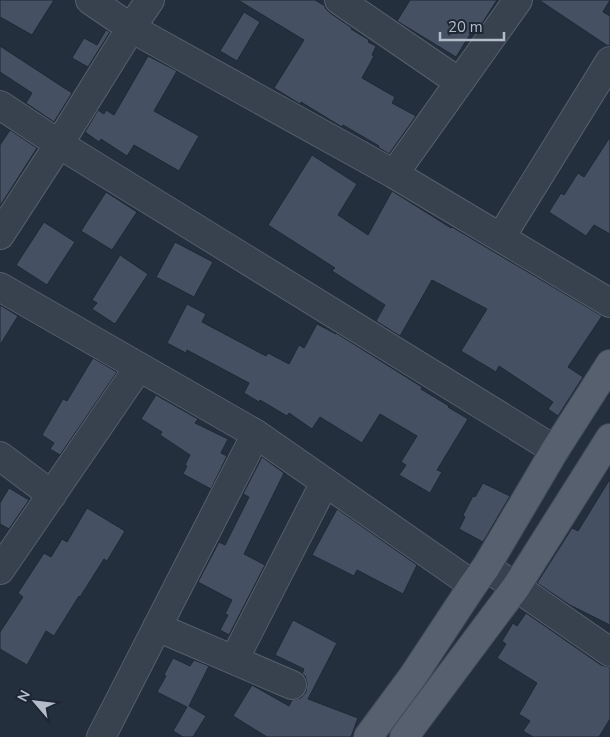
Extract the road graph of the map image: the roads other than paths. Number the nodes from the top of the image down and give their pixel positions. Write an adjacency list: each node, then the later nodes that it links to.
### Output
1 (90, 0): 5 (street)
2 (150, 0): 5 (street)
3 (518, 0): 7 (street)
4 (355, 4): 7 (street)
5 (131, 28): 9 (street); 10 (street)
6 (610, 61): 12 (street)
7 (459, 82): 10 (street)
8 (0, 105): 9 (street)
9 (59, 144): 11 (street); 19 (street)
10 (394, 174): 12 (street)
11 (0, 235)
12 (501, 237): 14 (street)
13 (0, 287): 16 (street)
14 (610, 303)
15 (610, 364): 19 (main road)
16 (139, 367): 17 (street); 22 (street)
17 (256, 434): 21 (street); 26 (street)
18 (609, 442): 25 (main road)
19 (555, 450): 24 (main road)
20 (0, 456): 22 (street)
21 (325, 482): 24 (street); 28 (street)
22 (52, 495): 23 (street)
23 (0, 570)
24 (479, 576): 25 (street); 31 (main road)
25 (516, 587): 27 (street); 32 (main road)
26 (157, 627): 28 (street); 30 (street)
27 (610, 652)
28 (234, 660): 29 (street)
29 (292, 685)
30 (101, 737)
31 (368, 737)
32 (404, 737)

